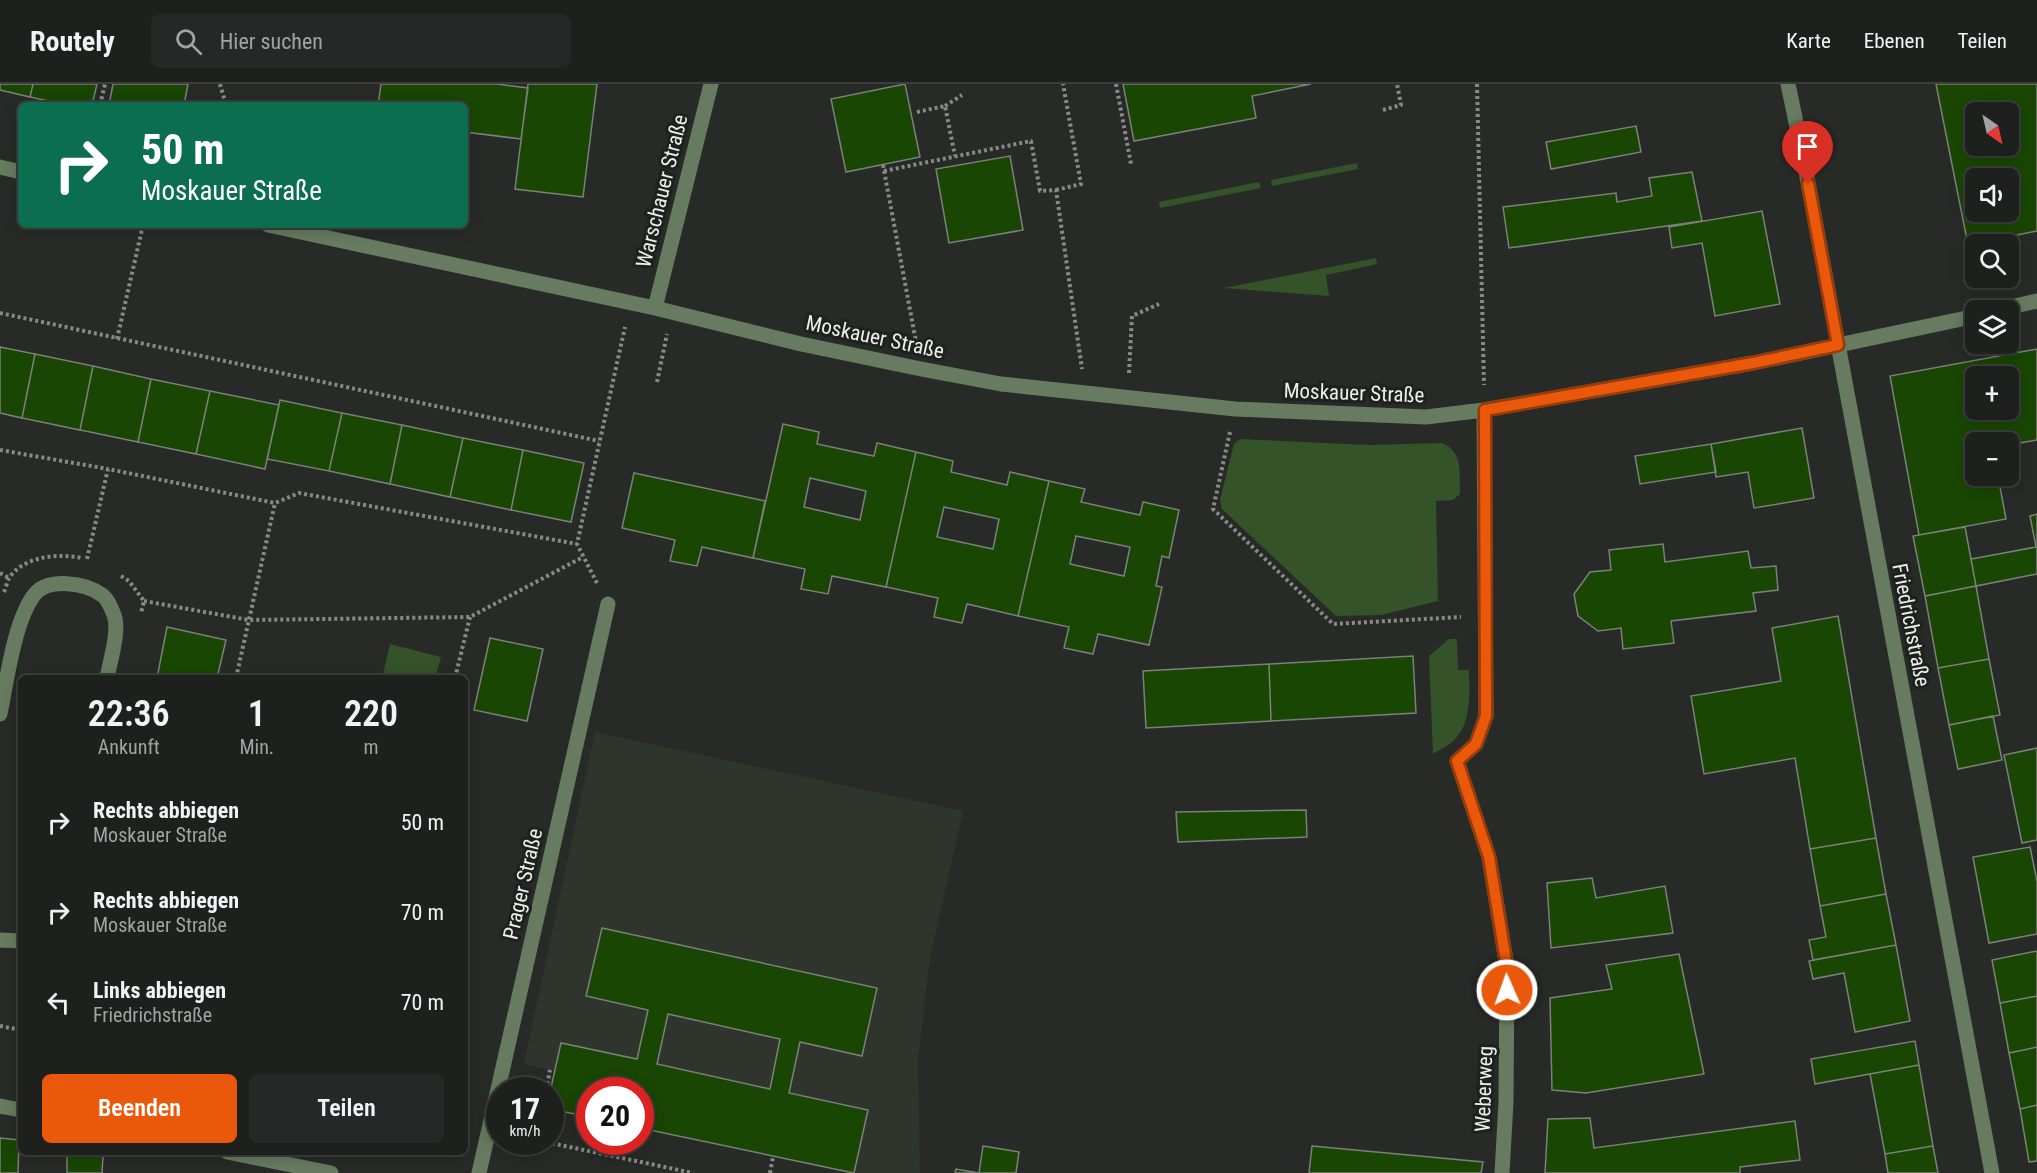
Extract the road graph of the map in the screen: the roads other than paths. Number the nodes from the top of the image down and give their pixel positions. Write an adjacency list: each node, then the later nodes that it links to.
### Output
1 (711, 84): 8 (street, Warschauer Straße)
2 (1788, 84): 10 (street, Friedrichstraße)
3 (0, 167): 4 (street)
4 (18, 171)
5 (282, 228): 8 (street, Moskauer Straße)
6 (2037, 301): 7 (street)
7 (2019, 305)
8 (655, 308): 11 (street, Moskauer Straße)
9 (1965, 318): 10 (street, Moskauer Straße)
10 (1838, 345): 11 (street, Moskauer Straße); 23 (street, Friedrichstraße)
11 (1485, 410): 22 (street, Weberweg)
12 (608, 604): 21 (street, Prager Straße)
13 (108, 675): 14 (street)
14 (0, 714)
15 (0, 940): 16 (street)
16 (18, 941)
17 (0, 1106): 18 (street)
18 (18, 1109)
19 (242, 1155): 20 (street)
20 (331, 1173)
21 (479, 1173)
22 (1502, 1173)
23 (1992, 1173)

